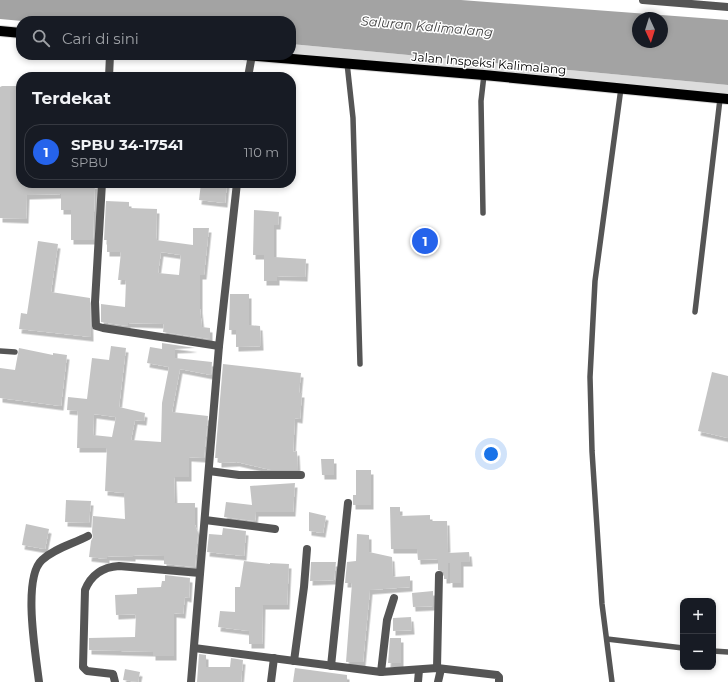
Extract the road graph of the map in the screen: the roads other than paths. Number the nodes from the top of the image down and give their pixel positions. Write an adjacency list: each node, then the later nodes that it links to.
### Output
1 (643, 0): 2 (street)
2 (674, 1): 3 (street)
3 (728, 7)
4 (0, 31): 5 (main road)
5 (16, 33)
6 (296, 59): 9 (main road, Jalan Inspeksi Kalimalang)
7 (110, 60): 10 (street)
8 (251, 60): 11 (street)
9 (346, 63): 12 (main road, Jalan Inspeksi Kalimalang); 22 (lane)
10 (109, 72)
11 (249, 72)
12 (484, 75): 13 (main road, Jalan Inspeksi Kalimalang); 17 (lane)
13 (621, 88): 14 (main road, Jalan Inspeksi Kalimalang); 33 (lane)
14 (724, 99): 18 (lane)
15 (102, 188): 19 (street)
16 (236, 188): 19 (street)
17 (483, 213)
18 (695, 312)
19 (219, 346): 23 (street)
20 (0, 351): 21 (lane)
21 (15, 352)
22 (360, 364)
23 (209, 471): 24 (street); 26 (street)
24 (301, 475)
25 (348, 503): 40 (street)
26 (205, 520): 27 (street); 30 (street)
27 (275, 529)
28 (88, 536): 44 (street)
29 (306, 549): 39 (street)
30 (200, 572): 34 (street); 45 (street)
31 (439, 575): 41 (street)
32 (394, 598): 43 (street)
33 (607, 639): 35 (lane); 51 (lane)
34 (194, 648): 38 (street); 46 (street)
35 (680, 648)
36 (716, 651): 37 (lane)
37 (728, 652)
38 (274, 658): 39 (street); 47 (street)
39 (294, 661): 40 (street)
40 (331, 666): 43 (street)
41 (439, 668): 42 (street); 49 (street); 50 (street)
42 (419, 670): 43 (street); 48 (street)
43 (381, 672)
44 (39, 682)
45 (115, 682)
46 (191, 682)
47 (271, 682)
48 (418, 682)
49 (438, 682)
50 (499, 682)
51 (612, 682)

